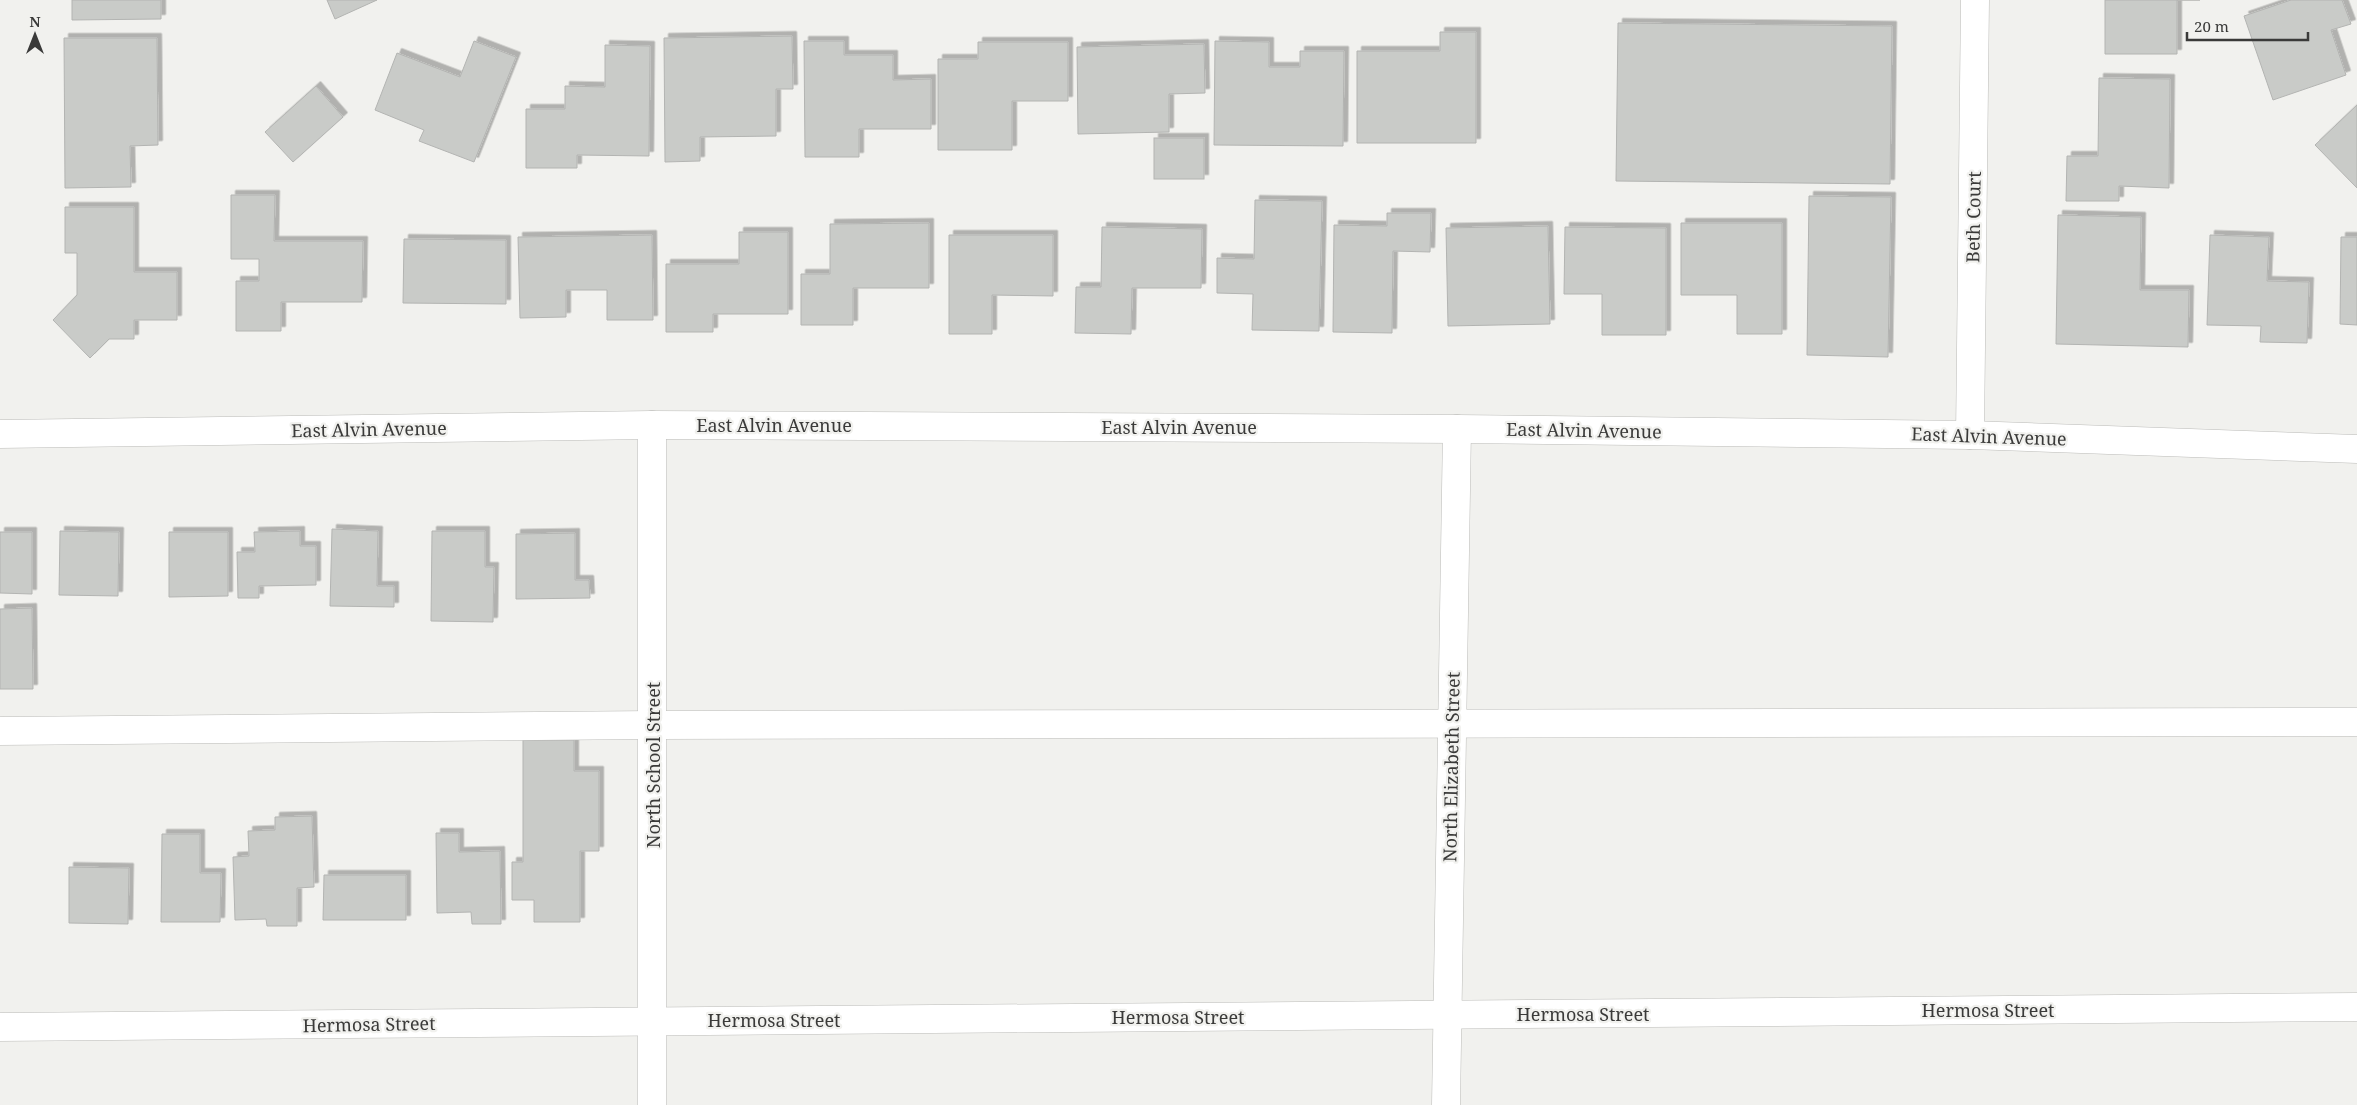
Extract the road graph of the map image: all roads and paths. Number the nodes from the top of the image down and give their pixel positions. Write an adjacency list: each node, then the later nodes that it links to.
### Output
1 (1975, 0): 5 (street, Beth Court)
2 (652, 425): 3 (street, East Alvin Avenue); 4 (street, East Alvin Avenue); 9 (street, North School Street)
3 (1457, 429): 5 (street, East Alvin Avenue); 8 (street, North Elizabeth Street)
4 (0, 434)
5 (1970, 435): 6 (street, East Alvin Avenue)
6 (2357, 449)
7 (2357, 722): 8 (street)
8 (1452, 724): 9 (street); 12 (street, North Elizabeth Street)
9 (653, 726): 10 (street); 13 (street, North School Street)
10 (0, 731)
11 (2357, 1007): 12 (street, Hermosa Street)
12 (1446, 1015): 13 (street, Hermosa Street); 16 (street, North Elizabeth Street)
13 (654, 1021): 14 (street, Hermosa Street); 15 (street, North School Street)
14 (0, 1027)
15 (652, 1105)
16 (1446, 1105)

